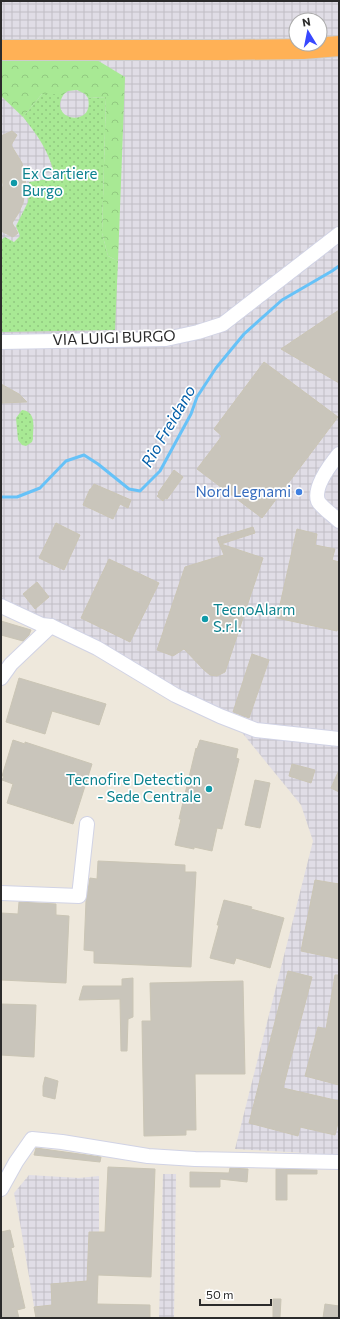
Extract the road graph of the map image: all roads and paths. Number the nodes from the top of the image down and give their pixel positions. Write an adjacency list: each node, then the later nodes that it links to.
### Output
1 (339, 36): 2 (highway)
2 (328, 37)
3 (288, 38): 4 (highway)
4 (1, 40)
5 (339, 46): 6 (highway)
6 (1, 50)
7 (339, 234): 8 (street, VIA LUIGI BURGO)
8 (1, 342)
9 (339, 454): 10 (street)
10 (339, 521)
11 (1, 606): 12 (street)
12 (51, 626): 13 (street); 14 (street)
13 (1, 678)
14 (339, 738)
15 (87, 824): 16 (street)
16 (1, 893)
17 (339, 1162): 18 (street)
18 (1, 1189)

